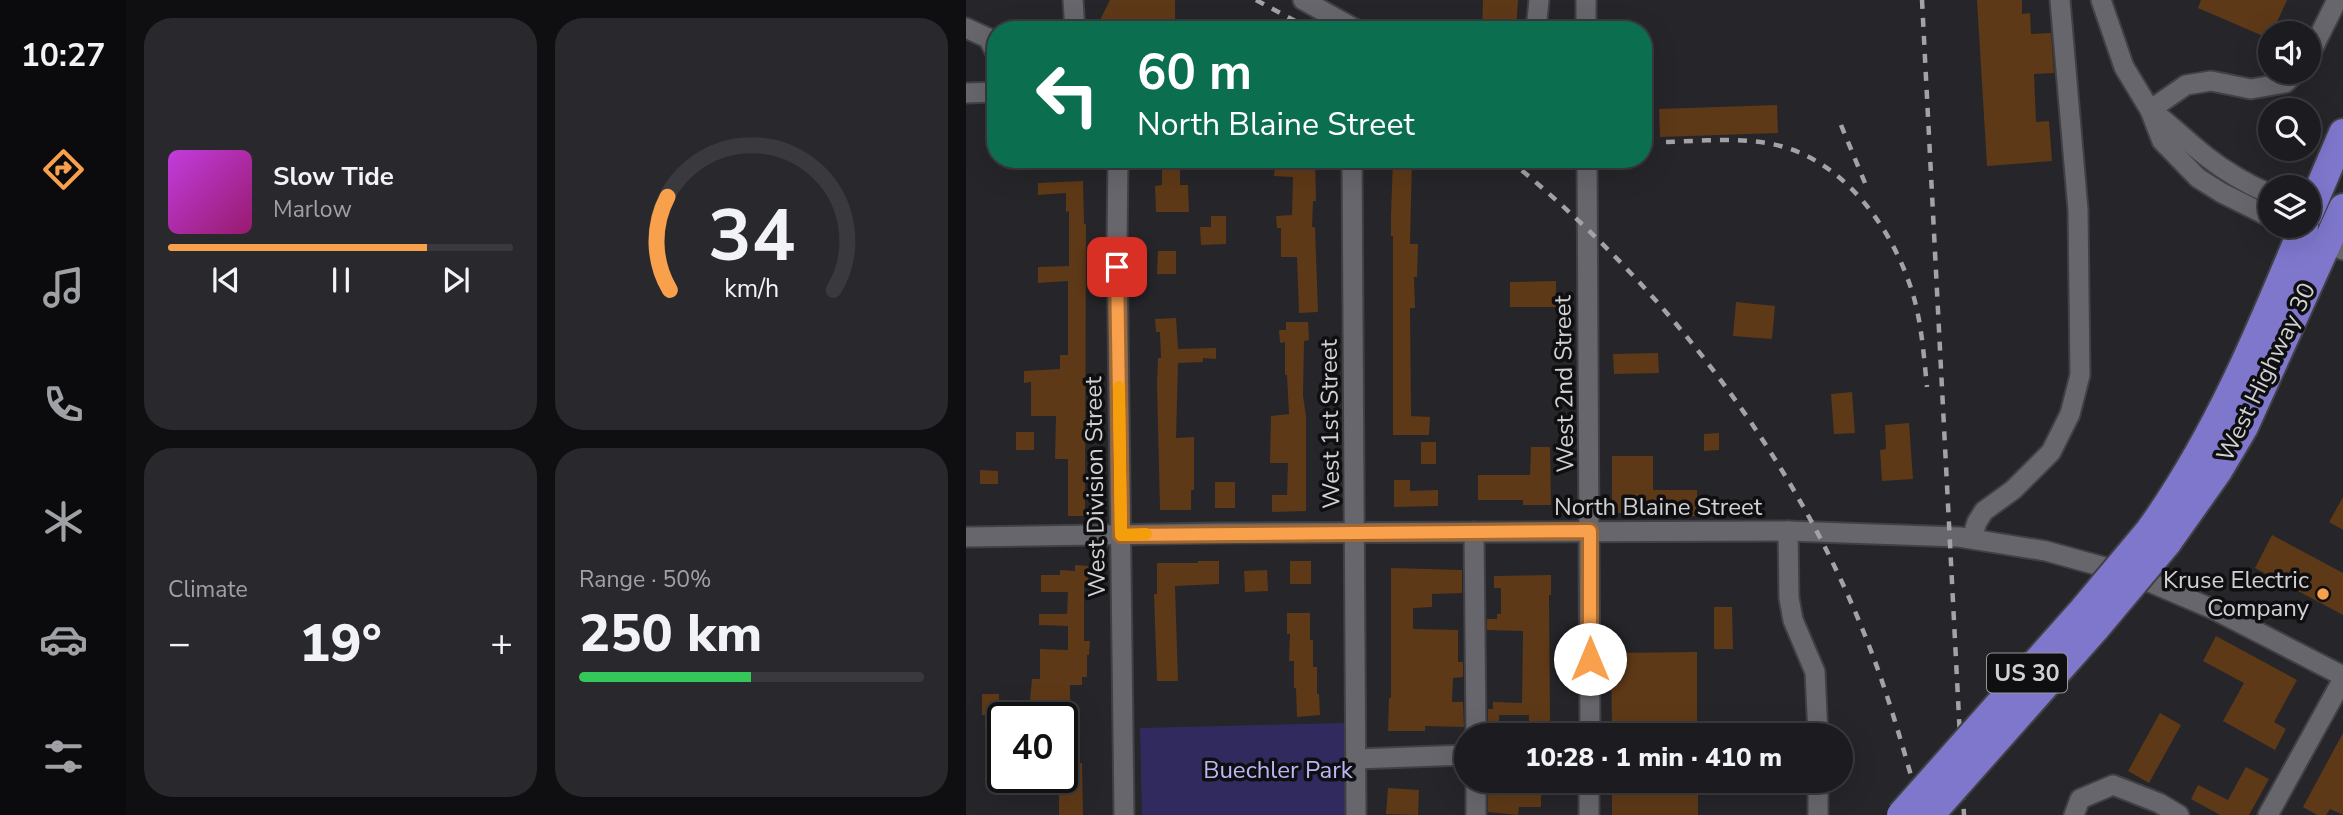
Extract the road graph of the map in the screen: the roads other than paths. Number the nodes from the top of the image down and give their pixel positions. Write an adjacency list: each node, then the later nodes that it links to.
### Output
1 (1073, 0): 8 (street)
2 (1303, 0): 9 (street)
3 (1539, 0): 10 (street)
4 (1586, 0): 11 (street)
5 (2060, 0): 36 (street)
6 (2101, 0): 18 (street)
7 (2337, 0): 13 (street)
8 (1074, 21)
9 (1341, 21)
10 (1537, 21)
11 (1586, 21)
12 (966, 28): 14 (street)
13 (2321, 32)
14 (987, 38)
15 (2279, 84): 18 (street)
16 (987, 91): 17 (street)
17 (966, 93)
18 (2150, 110): 24 (street); 25 (street)
19 (2343, 134): 23 (highway, West Highway 30 / US 30)
20 (1118, 168): 33 (street, West Division Street)
21 (1352, 168): 32 (street, West 1st Street)
22 (1587, 168): 29 (street, West 2nd Street)
23 (2321, 181)
24 (2258, 189)
25 (2258, 211)
26 (2321, 225): 27 (street)
27 (2339, 230): 34 (highway, West Highway 30 / US 30)
28 (2295, 238): 34 (highway, West Highway 30 / US 30)
29 (1590, 531): 30 (street, North Blaine Street); 31 (street, North Blaine Street); 39 (street, West 2nd Street)
30 (1788, 531): 36 (street, North Blaine Street); 40 (street)
31 (1474, 532): 32 (street, North Blaine Street); 38 (street)
32 (1356, 534): 33 (street, North Blaine Street); 42 (street, West 1st Street)
33 (1121, 535): 35 (street, North Blaine Street); 46 (street, West Division Street)
34 (2158, 536): 51 (highway, West Highway 30 / US 30, bridge); 52 (highway, West Highway 30 / US 30, bridge)
35 (966, 537)
36 (1966, 538): 37 (street, North Blaine Street)
37 (2343, 677): 55 (street)
38 (1476, 723)
39 (1590, 723)
40 (1818, 723)
41 (1454, 755): 42 (street)
42 (1355, 759): 47 (street, West 1st Street)
43 (1476, 793): 48 (street)
44 (1590, 793): 49 (street)
45 (1818, 793): 50 (street)
46 (1124, 815)
47 (1356, 815)
48 (1476, 815)
49 (1589, 815)
50 (1818, 815)
51 (1901, 815)
52 (1930, 815)
53 (2074, 815): 54 (street)
54 (2179, 815)
55 (2268, 815)

